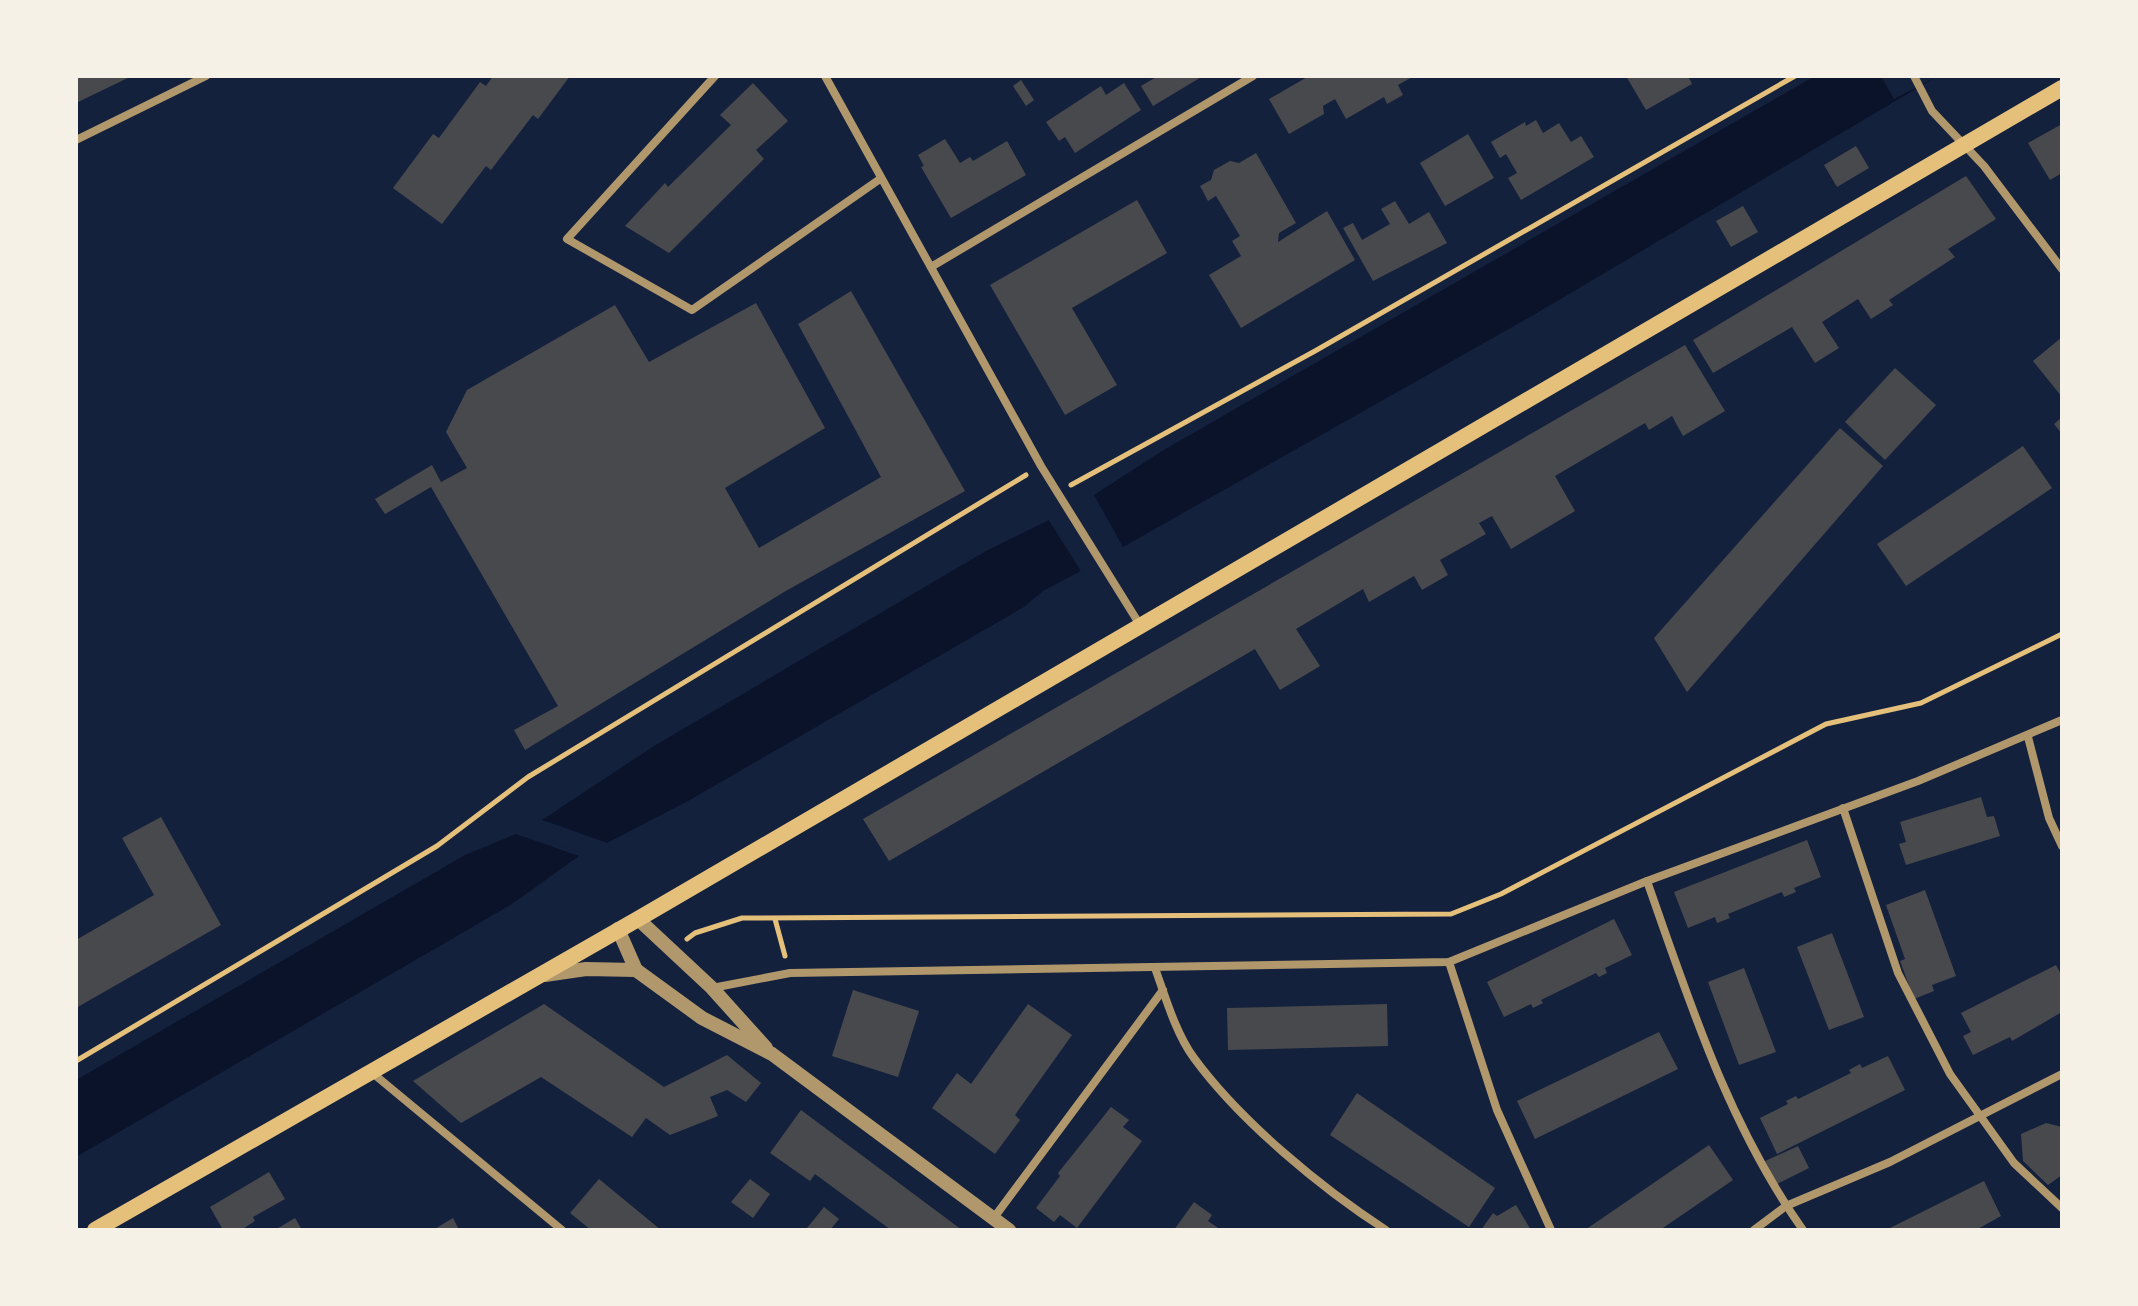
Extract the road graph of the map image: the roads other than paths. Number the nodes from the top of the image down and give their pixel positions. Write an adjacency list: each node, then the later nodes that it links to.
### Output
1 (206, 76): 7 (street)
2 (715, 76): 9 (street)
3 (825, 76): 9 (street)
4 (1253, 76): 10 (street)
5 (1914, 76): 8 (street)
6 (2062, 88): 8 (main road)
7 (76, 140)
8 (1964, 145): 11 (street); 12 (main road)
9 (880, 179): 10 (street)
10 (931, 267): 12 (street)
11 (2062, 269)
12 (1140, 625): 18 (main road)
13 (2062, 720): 14 (street)
14 (2028, 737): 15 (street); 16 (street)
15 (1843, 808): 17 (street); 29 (street)
16 (2062, 846)
17 (1647, 881): 20 (street); 30 (street)
18 (638, 919): 19 (main road); 24 (street)
19 (618, 929): 22 (street); 23 (main road)
20 (1449, 962): 21 (street); 37 (street)
21 (1155, 968): 24 (street); 25 (street)
22 (636, 970): 23 (street); 26 (street)
23 (533, 977): 27 (main road)
24 (712, 988): 26 (street)
25 (1163, 990): 32 (street); 36 (street)
26 (772, 1054): 32 (street)
27 (370, 1071): 33 (main road); 34 (street)
28 (2062, 1074): 29 (street)
29 (1980, 1116): 30 (street); 31 (street)
30 (1786, 1206): 38 (street); 39 (street)
31 (2062, 1208)
32 (993, 1219): 35 (street)
33 (95, 1230)
34 (562, 1230)
35 (1009, 1230)
36 (1386, 1230)
37 (1551, 1230)
38 (1754, 1230)
39 (1803, 1230)

